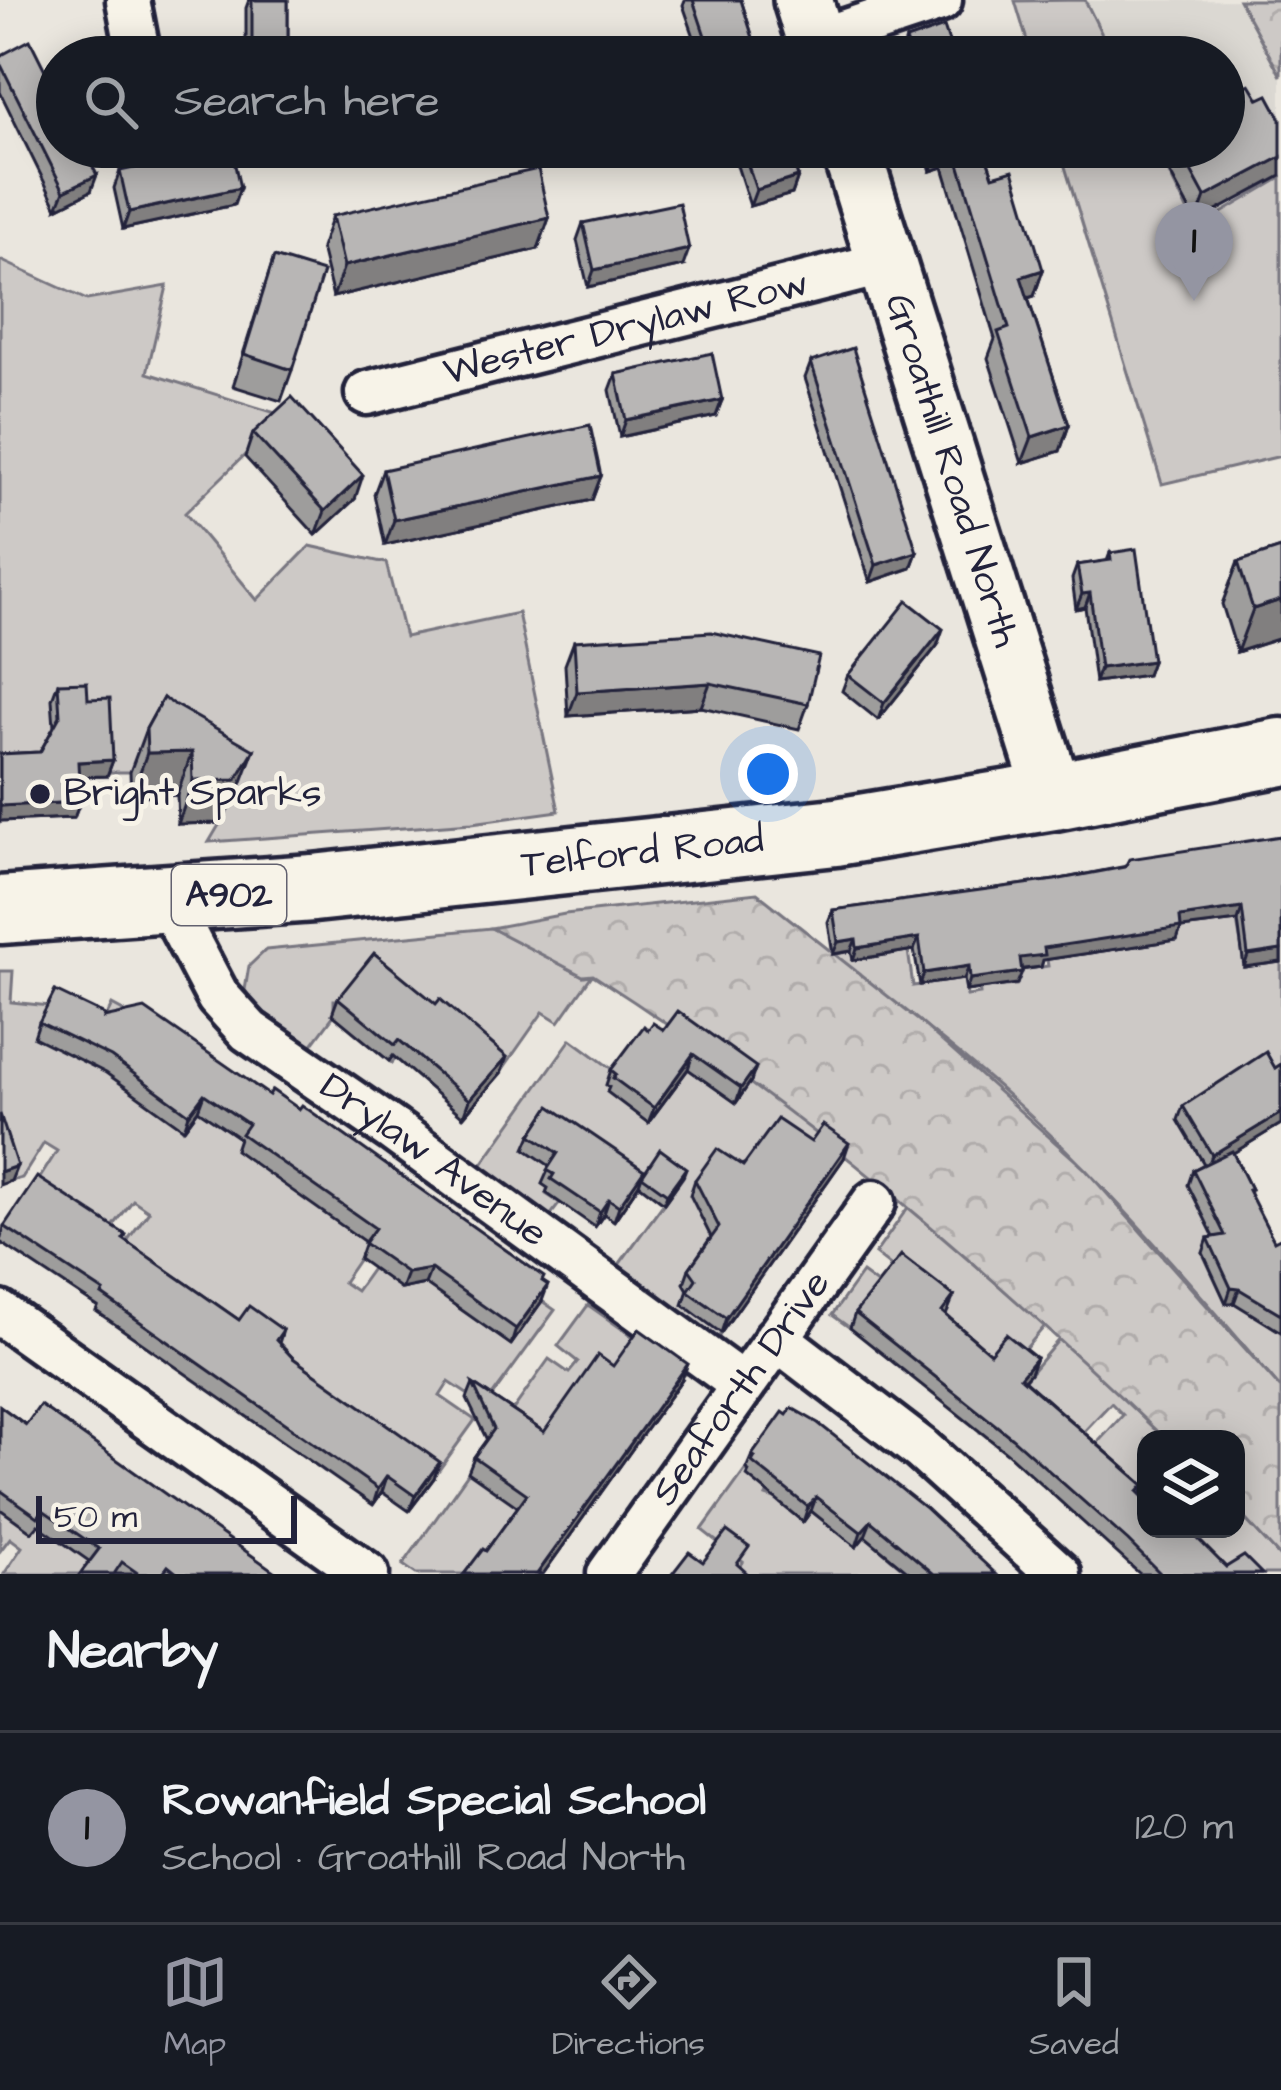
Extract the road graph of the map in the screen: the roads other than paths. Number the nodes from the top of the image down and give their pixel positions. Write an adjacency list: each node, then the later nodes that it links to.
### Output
1 (128, 0): 4 (street)
2 (940, 0): 3 (street)
3 (813, 32)
4 (135, 36)
5 (857, 168): 6 (street, Groathill Road North)
6 (886, 263): 7 (street, Wester Drylaw Row); 9 (street, Groathill Road North)
7 (367, 393)
8 (1281, 752): 9 (main road, Telford Road / A902)
9 (1054, 796): 10 (main road, Telford Road / A902)
10 (167, 900): 11 (main road, Telford Road / A902); 15 (street, Drylaw Avenue)
11 (0, 910)
12 (874, 1202): 14 (street, Seaforth Drive)
13 (0, 1313): 16 (street)
14 (776, 1338): 15 (street, Seaforth Drive); 18 (street)
15 (743, 1385): 17 (street, Seaforth Drive)
16 (367, 1574)
17 (609, 1574)
18 (1059, 1574)

